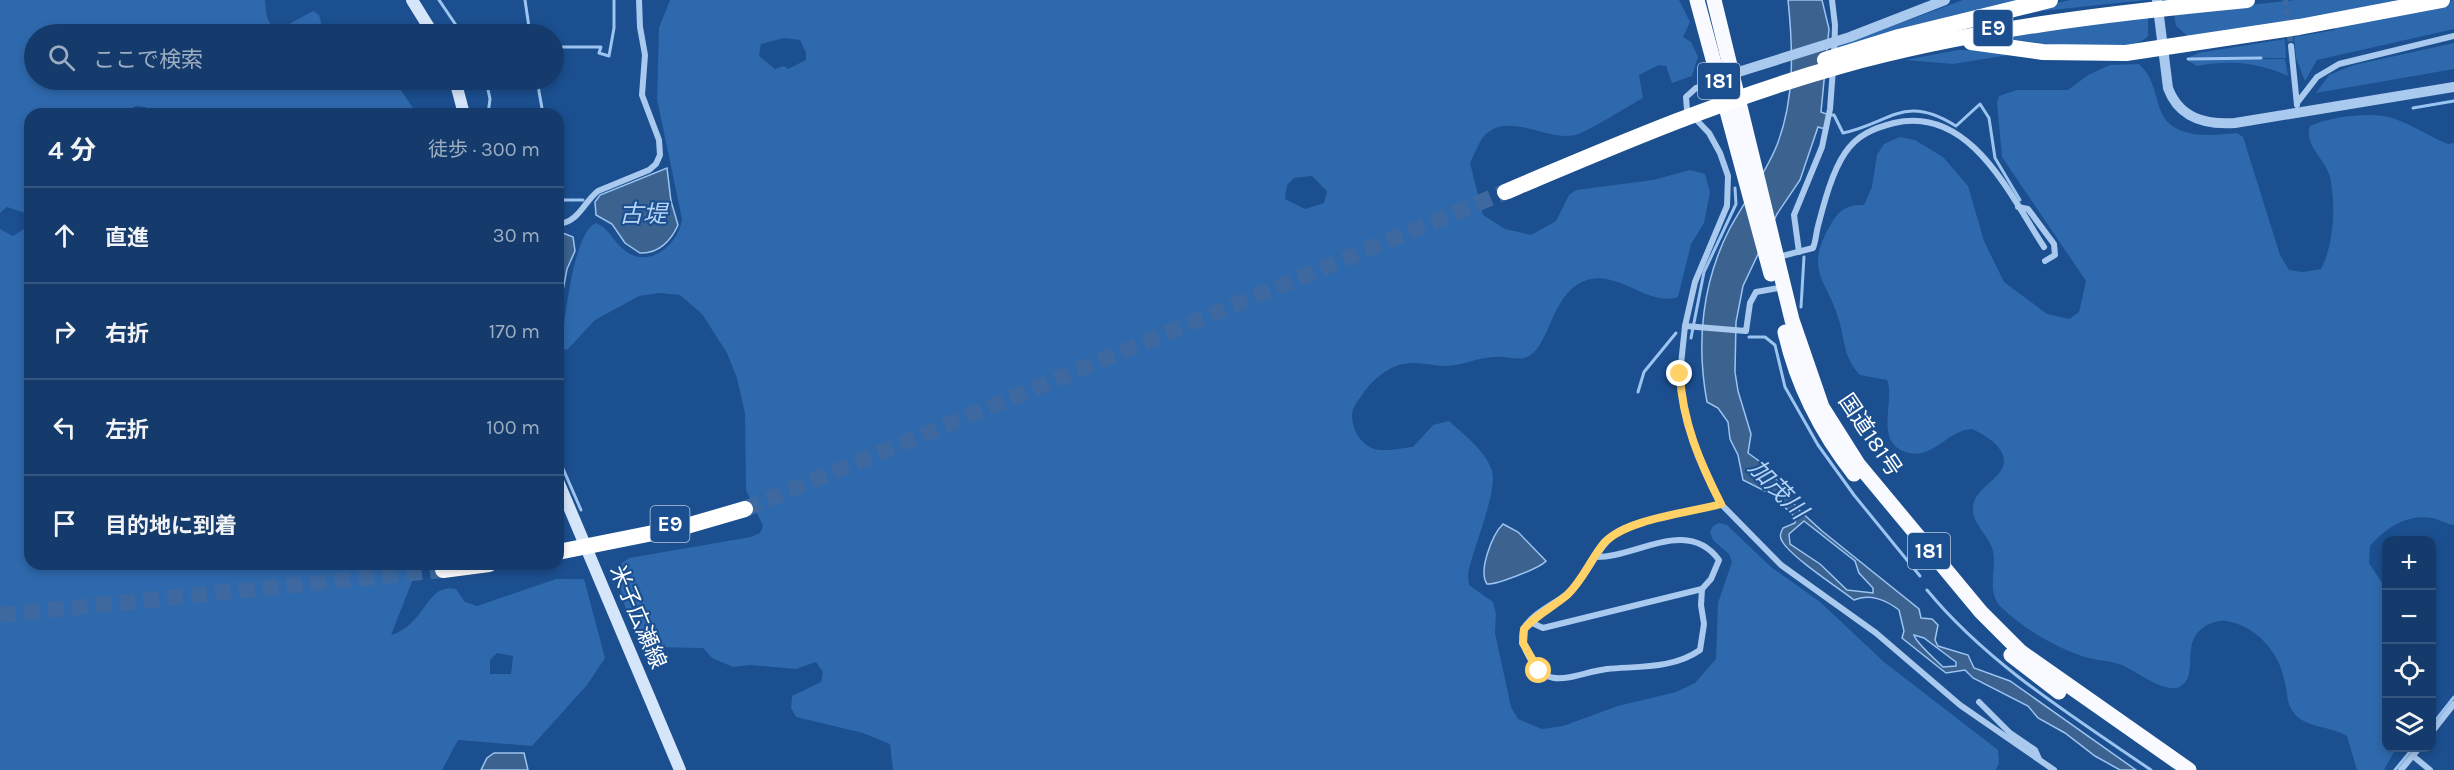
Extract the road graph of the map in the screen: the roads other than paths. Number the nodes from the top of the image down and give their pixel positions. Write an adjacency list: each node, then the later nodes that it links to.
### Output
1 (412, 0): 13 (main road)
2 (639, 0): 27 (street)
3 (1698, 0): 19 (highway, 国道181号 / 181)
4 (1714, 0): 19 (highway, 国道181号 / 181)
5 (1832, 0): 29 (street)
6 (1945, 0): 19 (street)
7 (2050, 0): 18 (highway)
8 (2195, 0): 11 (highway, E9)
9 (2247, 0): 11 (highway, E9)
10 (2442, 0): 17 (highway)
11 (2175, 4): 12 (highway, E9)
12 (2152, 5): 15 (highway, E9); 17 (street); 18 (highway, E9)
13 (427, 24)
14 (2454, 36): 23 (street)
15 (1953, 40): 17 (highway); 18 (highway, E9)
16 (2290, 46): 23 (street)
17 (2163, 48): 23 (street)
18 (1840, 61): 24 (highway, E9); 24 (highway, E9)
19 (1725, 76): 30 (highway, 国道181号 / 181); 33 (street)
20 (2454, 87): 23 (street)
21 (457, 90): 22 (main road)
22 (462, 108)
23 (2297, 108)
24 (1681, 114): 25 (highway, E9)
25 (1504, 189)
26 (2018, 207): 28 (street); 29 (street); 31 (street)
27 (564, 222)
28 (2044, 247)
29 (1799, 252): 30 (street)
30 (1774, 255): 32 (highway, 国道181号 / 181)
31 (2046, 261)
32 (1780, 288): 33 (street); 49 (highway, 国道181号 / 181); 50 (highway, 国道181号 / 181)
33 (1688, 326): 35 (street)
34 (564, 495): 47 (main road, 米子広瀬線)
35 (1721, 504): 38 (street); 46 (street)
36 (745, 507): 37 (highway, E9)
37 (566, 548)
38 (1594, 557): 39 (street); 40 (street)
39 (1702, 589): 40 (street); 40 (street)
40 (1530, 622)
41 (1979, 702): 46 (street)
42 (2454, 704): 43 (street)
43 (2436, 727)
44 (2416, 752): 45 (street)
45 (2413, 756): 51 (street); 52 (street)
46 (2040, 760): 48 (street)
47 (680, 770)
48 (2054, 770)
49 (2172, 770)
50 (2188, 770)
51 (2401, 770)
52 (2430, 770)

